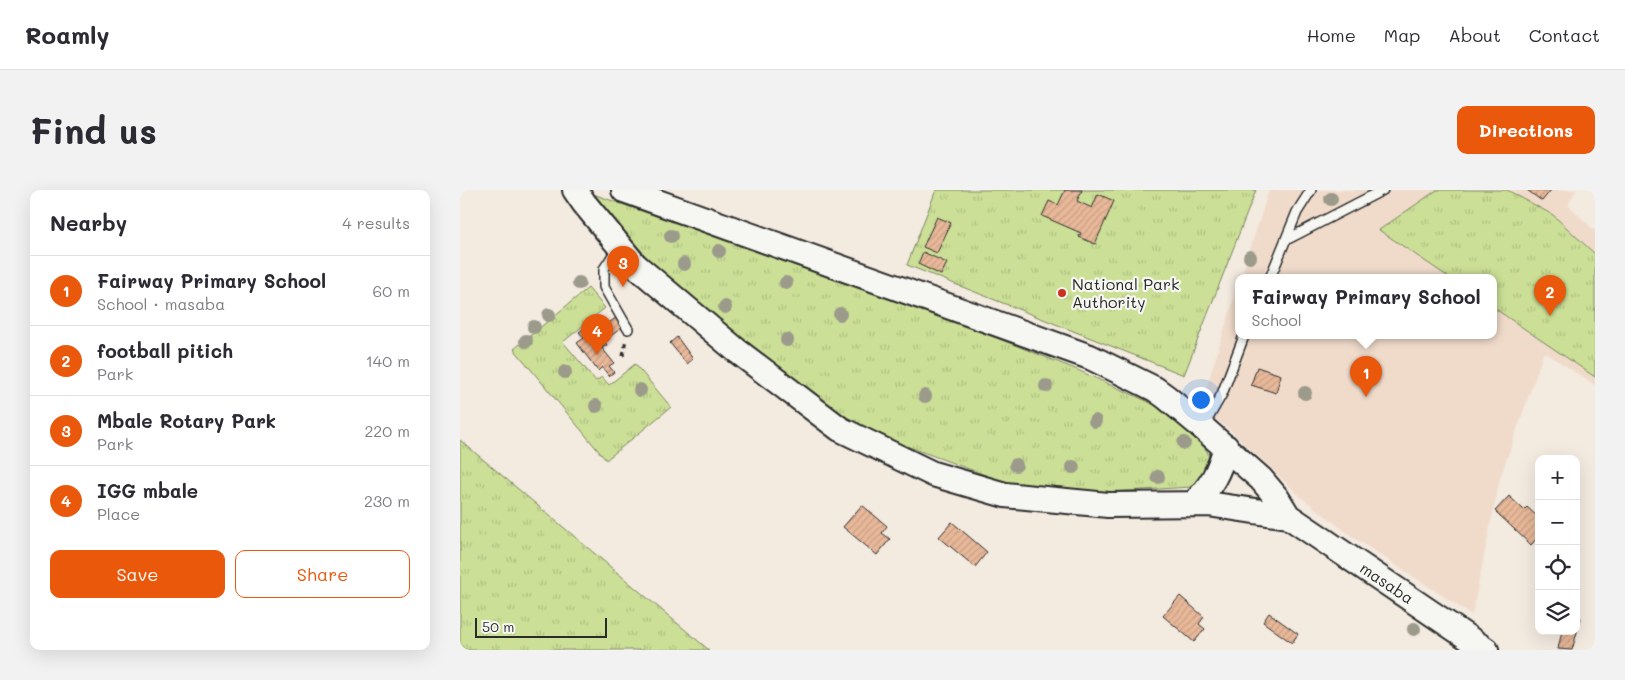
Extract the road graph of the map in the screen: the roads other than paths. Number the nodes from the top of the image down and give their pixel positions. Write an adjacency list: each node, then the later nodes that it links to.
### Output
1 (575, 190): 6 (street)
2 (624, 190): 10 (street)
3 (1312, 190): 5 (lane)
4 (1382, 190): 5 (lane)
5 (1286, 240): 7 (lane)
6 (620, 246): 8 (lane); 12 (street)
7 (1272, 274)
8 (628, 329)
9 (1243, 339): 10 (lane)
10 (1202, 427): 11 (street)
11 (1226, 447): 12 (street); 13 (street)
12 (1194, 504): 13 (street)
13 (1288, 516): 14 (street, masaba)
14 (1486, 650)

